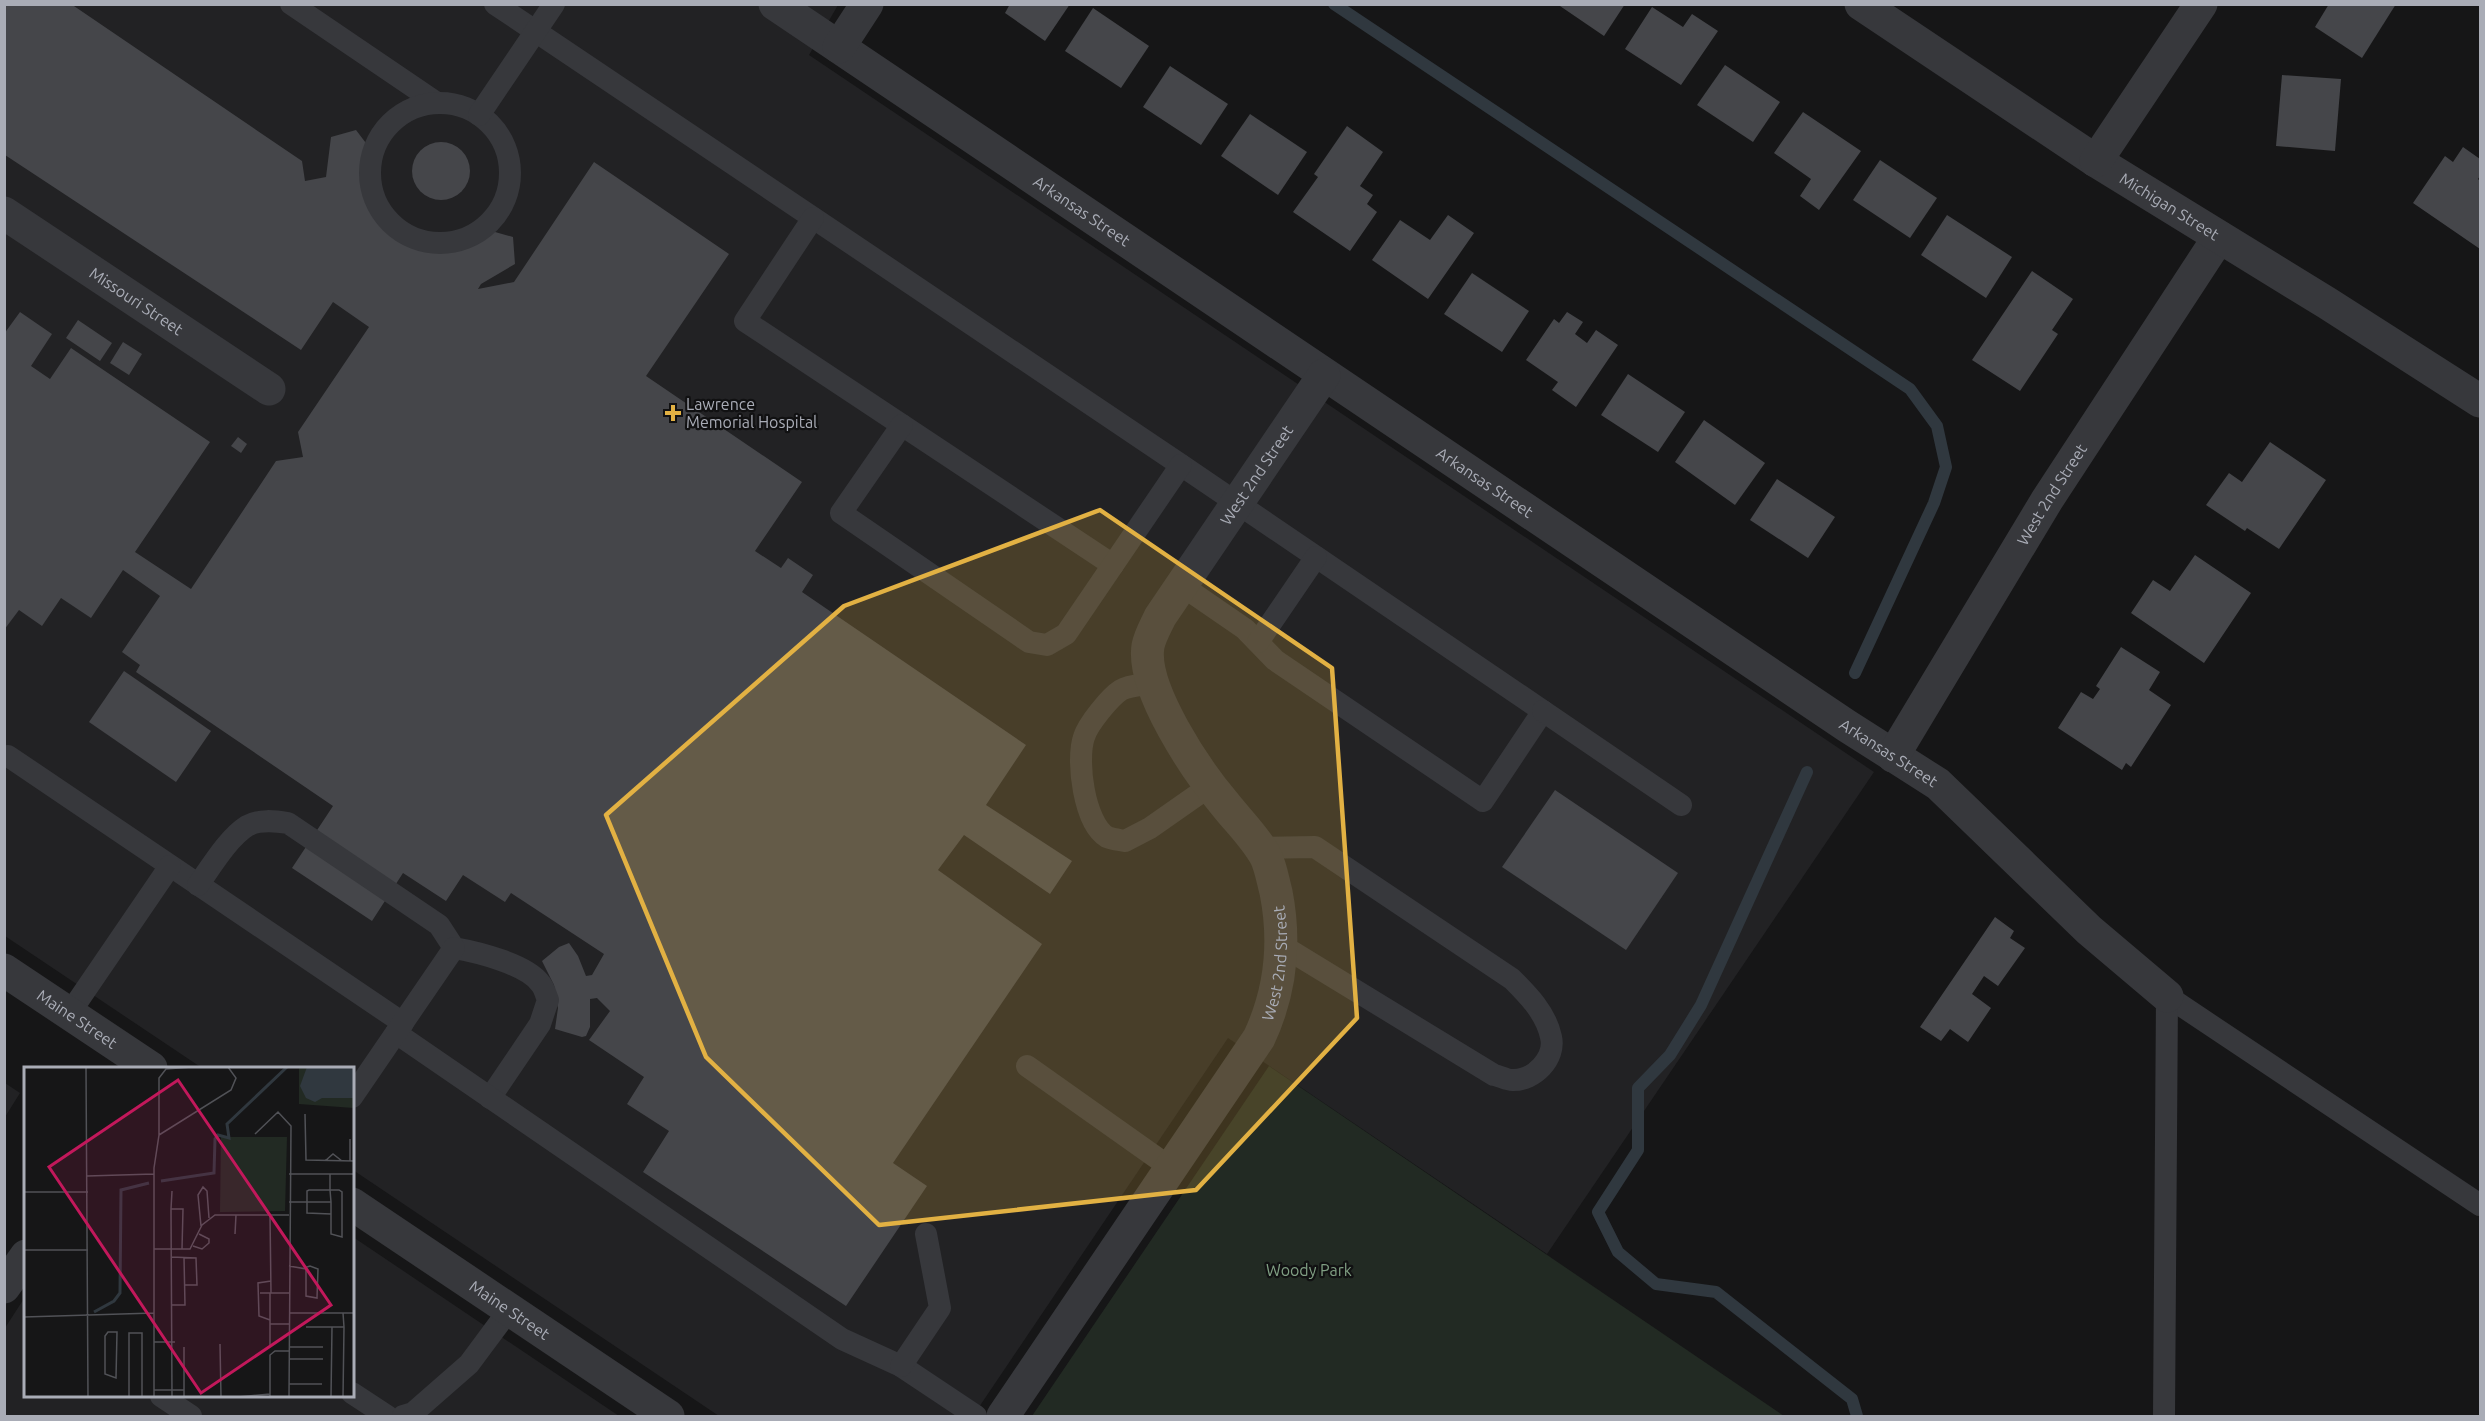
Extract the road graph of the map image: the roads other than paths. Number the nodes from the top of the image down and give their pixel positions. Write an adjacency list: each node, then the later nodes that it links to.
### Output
1 (291, 4): 10 (lane)
2 (495, 4): 8 (lane)
3 (554, 4): 8 (lane)
4 (775, 4): 9 (street, Arkansas Street)
5 (867, 4): 9 (street)
6 (1861, 4): 12 (street, Michigan Street)
7 (2201, 4): 12 (street)
8 (535, 32): 11 (lane); 14 (lane)
9 (838, 47): 16 (street, Arkansas Street)
10 (437, 103): 11 (lane); 11 (lane)
11 (479, 115)
12 (2096, 161): 15 (street, Michigan Street)
13 (4, 213): 17 (street, Missouri Street)
14 (813, 218): 19 (lane); 20 (lane)
15 (2219, 237): 18 (street, Michigan Street); 29 (street, West 2nd Street)
16 (1324, 375): 21 (street, West 2nd Street); 29 (street, Arkansas Street)
17 (269, 389)
18 (2481, 401)
19 (902, 424): 23 (lane); 23 (lane)
20 (1181, 465): 21 (lane); 23 (lane)
21 (1237, 503): 22 (lane); 24 (street, West 2nd Street)
22 (1316, 557): 25 (lane); 27 (lane)
23 (1113, 564)
24 (1181, 585): 25 (lane); 26 (street, West 2nd Street)
25 (1258, 642): 27 (lane)
26 (1153, 683): 30 (street, West 2nd Street); 30 (lane)
27 (1544, 711): 31 (lane)
28 (8, 756): 33 (lane)
29 (1893, 756): 38 (street, Arkansas Street)
30 (1210, 786): 32 (street, West 2nd Street)
31 (1681, 805)
32 (1259, 848): 35 (street, West 2nd Street); 35 (lane)
33 (170, 866): 34 (lane); 39 (lane)
34 (198, 885): 36 (lane); 40 (lane)
35 (1281, 945): 45 (street, West 2nd Street)
36 (454, 948): 40 (lane); 44 (lane)
37 (4, 970): 39 (street, Maine Street)
38 (2167, 996): 47 (lane); 61 (lane)
39 (69, 1014): 42 (street, Maine Street)
40 (399, 1028): 43 (lane); 44 (lane)
41 (1027, 1066): 45 (lane)
42 (149, 1067)
43 (354, 1094)
44 (490, 1098): 52 (lane)
45 (1171, 1168): 60 (street, West 2nd Street)
46 (354, 1205): 51 (street, Maine Street)
47 (2481, 1205)
48 (926, 1234): 52 (lane)
49 (24, 1259): 50 (street)
50 (4, 1287)
51 (509, 1310): 55 (lane); 58 (street, Maine Street)
52 (901, 1366): 59 (lane)
53 (354, 1394): 57 (lane)
54 (164, 1397): 56 (lane)
55 (410, 1415)
56 (191, 1416)
57 (387, 1416)
58 (668, 1416)
59 (976, 1416)
60 (1003, 1416)
61 (2164, 1416)

